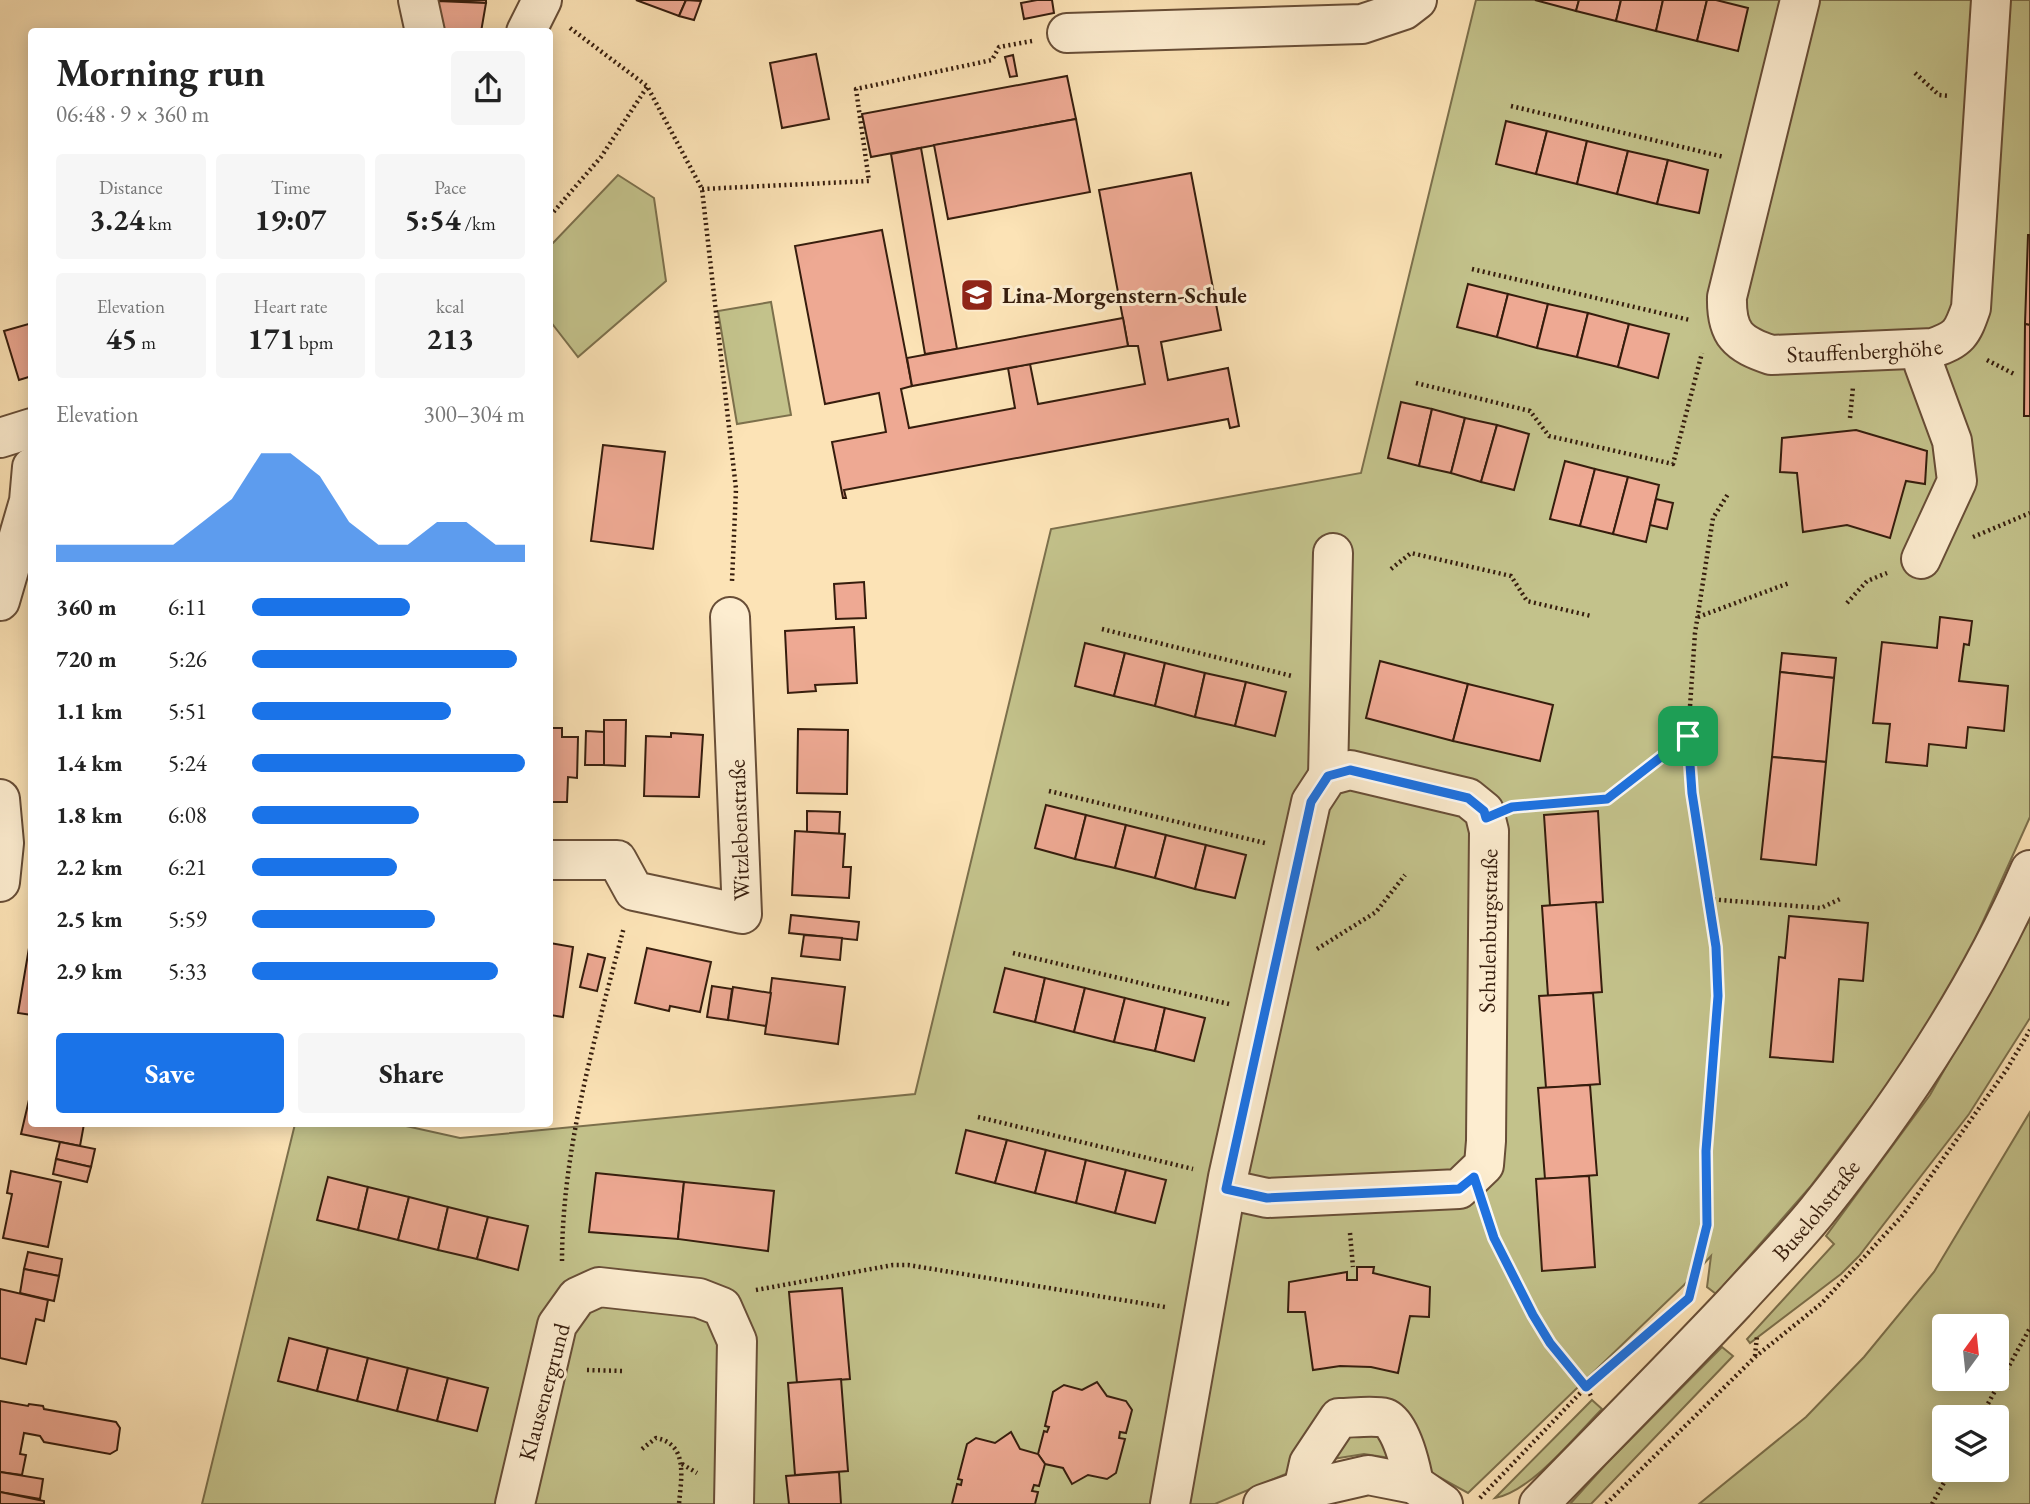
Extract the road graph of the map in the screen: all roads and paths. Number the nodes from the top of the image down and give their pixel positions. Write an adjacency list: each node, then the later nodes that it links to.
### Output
1 (418, 0): 6 (street)
2 (1417, 0): 7 (street)
3 (1800, 0): 10 (street)
4 (1991, 0): 15 (street, Stauffenberghöhe)
5 (535, 15): 8 (path)
6 (424, 28)
7 (1067, 33): 11 (path)
8 (647, 86): 11 (path); 12 (path)
9 (1511, 106): 10 (path)
10 (1759, 166): 14 (street)
11 (702, 188): 25 (path)
12 (553, 213)
13 (1472, 269): 14 (path)
14 (1718, 321): 15 (street, Stauffenberghöhe); 16 (path)
15 (1922, 349): 20 (street)
16 (1416, 383)
17 (1728, 494): 26 (path)
18 (28, 504): 23 (street)
19 (1333, 553): 28 (street)
20 (1922, 559)
21 (1391, 569): 24 (path)
22 (1789, 583): 26 (path)
23 (0, 601)
24 (1591, 616)
25 (730, 617): 39 (street, Witzlebenstraße)
26 (1697, 617): 29 (path)
27 (1102, 629): 28 (path)
28 (1330, 685): 30 (street)
29 (1688, 736): 33 (path); 40 (path)
30 (1328, 776): 33 (street, Schulenburgstraße); 34 (street)
31 (1049, 791): 34 (path)
32 (0, 799): 37 (street)
33 (1486, 818): 47 (street, Schulenburgstraße)
34 (1300, 851): 43 (street)
35 (553, 860): 39 (street)
36 (2030, 870): 70 (street, Buselohstraße)
37 (12, 872)
38 (1405, 875): 43 (path)
39 (634, 891): 49 (path)
40 (1708, 899): 41 (path); 50 (path)
41 (1840, 899)
42 (1013, 953): 44 (path)
43 (1273, 972): 44 (street)
44 (1264, 1012): 48 (street)
45 (2030, 1030): 71 (path)
46 (978, 1117): 48 (path)
47 (1474, 1177): 48 (street); 57 (path)
48 (1227, 1183): 52 (street)
49 (576, 1297): 51 (street, Klausenergrund); 64 (street, Klausenergrund)
50 (1689, 1298)
51 (722, 1307): 52 (path); 66 (street)
52 (1202, 1312): 67 (street)
53 (2030, 1328): 59 (path)
54 (1648, 1334): 57 (path)
55 (589, 1370): 56 (path)
56 (623, 1371)
57 (1586, 1387): 58 (path); 69 (path)
58 (1592, 1400)
59 (1987, 1405)
60 (642, 1448): 65 (path)
61 (1944, 1482): 72 (path)
62 (1303, 1490): 63 (street); 63 (street); 68 (street)
63 (1429, 1494)
64 (516, 1504)
65 (679, 1504)
66 (734, 1504)
67 (1170, 1504)
68 (1264, 1504)
69 (1475, 1504)
70 (1539, 1504)
71 (1606, 1504)
72 (1931, 1504)

